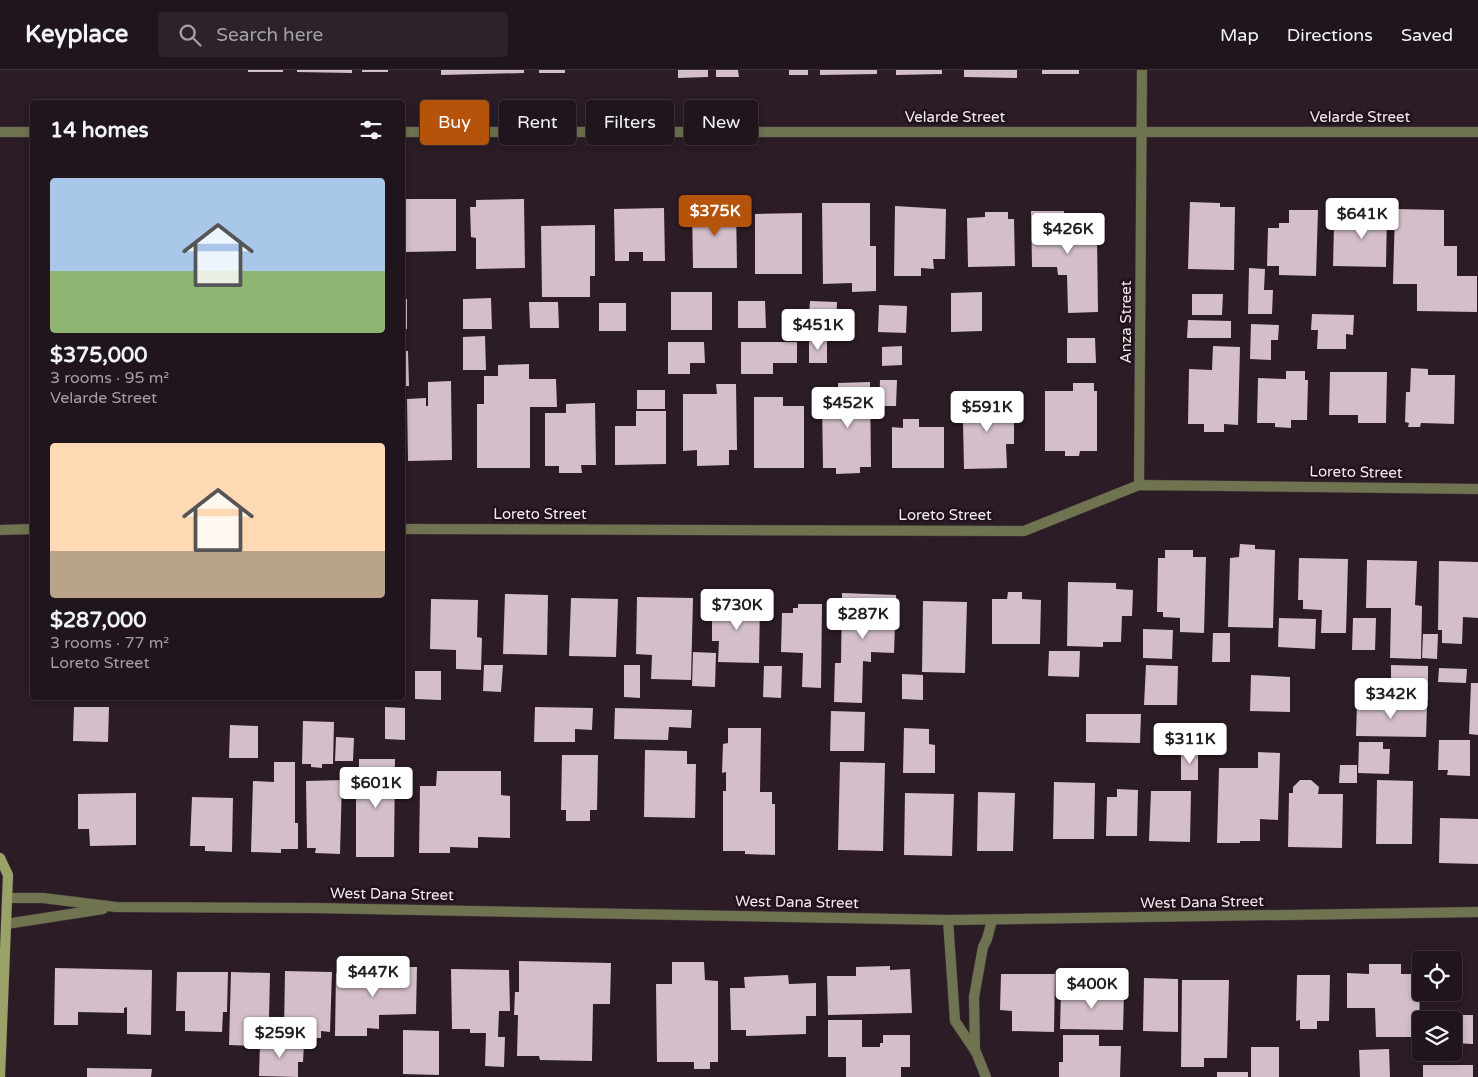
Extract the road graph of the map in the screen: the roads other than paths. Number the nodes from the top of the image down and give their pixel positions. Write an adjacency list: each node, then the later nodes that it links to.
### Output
1 (1142, 70): 5 (street, Anza Street)
2 (0, 132): 3 (street)
3 (30, 132)
4 (405, 132): 5 (street, Velarde Street)
5 (1142, 132): 6 (street, Velarde Street); 7 (street, Anza Street)
6 (1478, 132)
7 (1139, 485): 8 (street, Loreto Street); 10 (street, Loreto Street)
8 (1478, 489)
9 (30, 529): 11 (street)
10 (405, 529)
11 (0, 530)
12 (0, 858): 13 (street)
13 (4, 898): 14 (street, West Dana Street); 18 (street)
14 (116, 907): 16 (street, West Dana Street); 18 (street, West Dana Street)
15 (1478, 912): 17 (street, West Dana Street)
16 (948, 920): 17 (street, West Dana Street); 19 (street)
17 (992, 920): 19 (street)
18 (3, 925): 20 (street)
19 (976, 1052): 21 (street)
20 (0, 1077)
21 (986, 1077)

